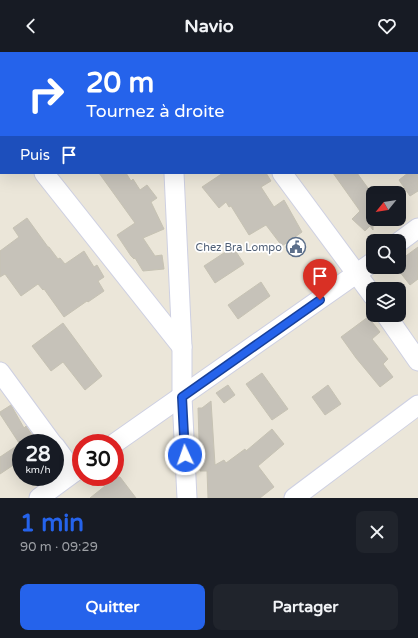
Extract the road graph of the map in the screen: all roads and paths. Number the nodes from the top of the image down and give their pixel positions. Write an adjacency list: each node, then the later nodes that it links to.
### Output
1 (45, 174): 10 (street)
2 (174, 174): 10 (street)
3 (283, 174): 7 (street)
4 (418, 228): 5 (street)
5 (406, 237)
6 (366, 267): 7 (street)
7 (357, 274): 8 (street); 13 (street)
8 (366, 286)
9 (391, 322): 11 (street)
10 (182, 347): 13 (street)
11 (418, 361)
12 (0, 372): 15 (street)
13 (182, 397): 16 (street); 21 (street)
14 (418, 405): 22 (street)
15 (45, 434)
16 (124, 437)
17 (64, 455): 18 (street)
18 (72, 464)
19 (72, 473): 20 (street)
20 (39, 498)
21 (186, 498)
22 (294, 498)

